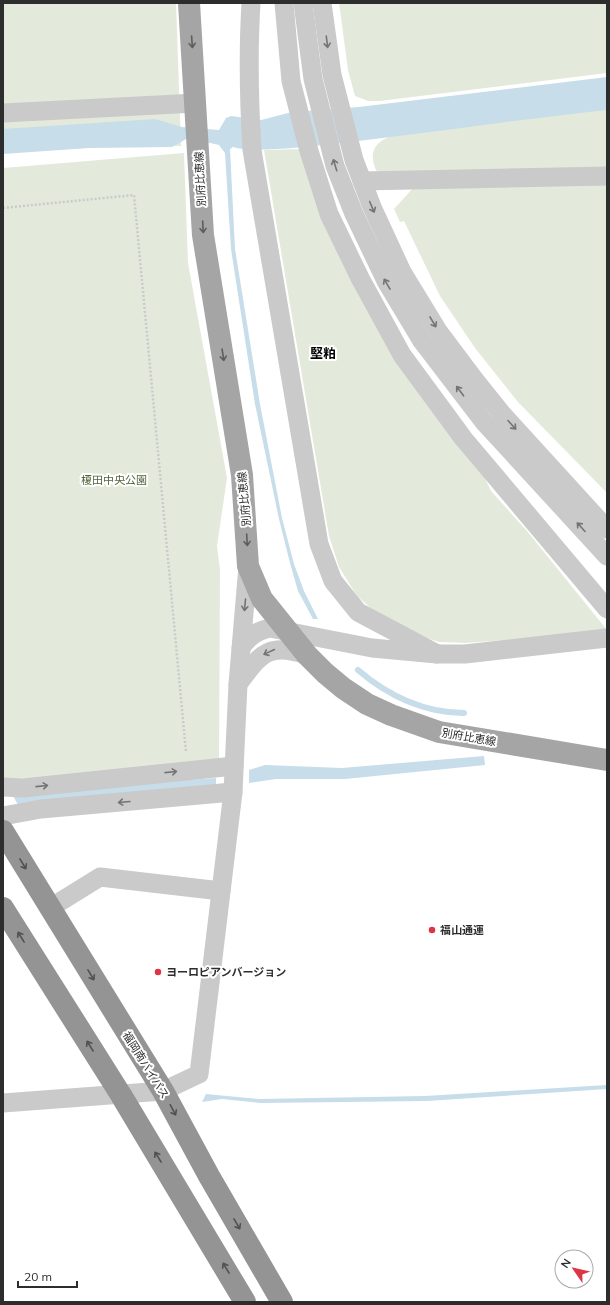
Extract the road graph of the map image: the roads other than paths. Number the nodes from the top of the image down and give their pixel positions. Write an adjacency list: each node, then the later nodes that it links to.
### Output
1 (189, 3): 6 (main road, 別府比恵線, one-way to 6)
2 (251, 3): 17 (street)
3 (284, 3): 13 (street)
4 (303, 3): 11 (street, one-way to 4)
5 (322, 3): 9 (street, one-way to 9)
6 (196, 111): 7 (street); 12 (main road, 別府比恵線, one-way to 12)
7 (3, 113)
8 (607, 176): 9 (street)
9 (362, 181): 10 (street, one-way to 10)
10 (607, 529)
11 (607, 556)
12 (248, 566): 14 (main road, 別府比恵線); 16 (street, one-way to 16)
13 (607, 609)
14 (287, 631): 16 (street); 17 (street); 18 (main road, 別府比恵線)
15 (607, 638): 17 (street)
16 (241, 648): 19 (street)
17 (437, 654)
18 (306, 655): 19 (street, one-way to 19); 20 (main road, 別府比恵線)
19 (238, 684): 21 (street)
20 (607, 760)
21 (234, 766): 22 (street, one-way to 21); 23 (street)
22 (3, 787)
23 (233, 792): 24 (street, one-way to 24); 26 (street)
24 (3, 816)
25 (3, 831): 28 (highway, 福岡南バイパス, one-way to 28)
26 (221, 891): 28 (street); 29 (street)
27 (3, 908): 30 (highway, one-way to 27)
28 (50, 908): 29 (highway, 福岡南バイパス, one-way to 29)
29 (163, 1091): 30 (street); 33 (highway, 福岡南バイパス, one-way to 33)
30 (121, 1095): 31 (street); 32 (highway, one-way to 30)
31 (3, 1104)
32 (245, 1302)
33 (282, 1302)

